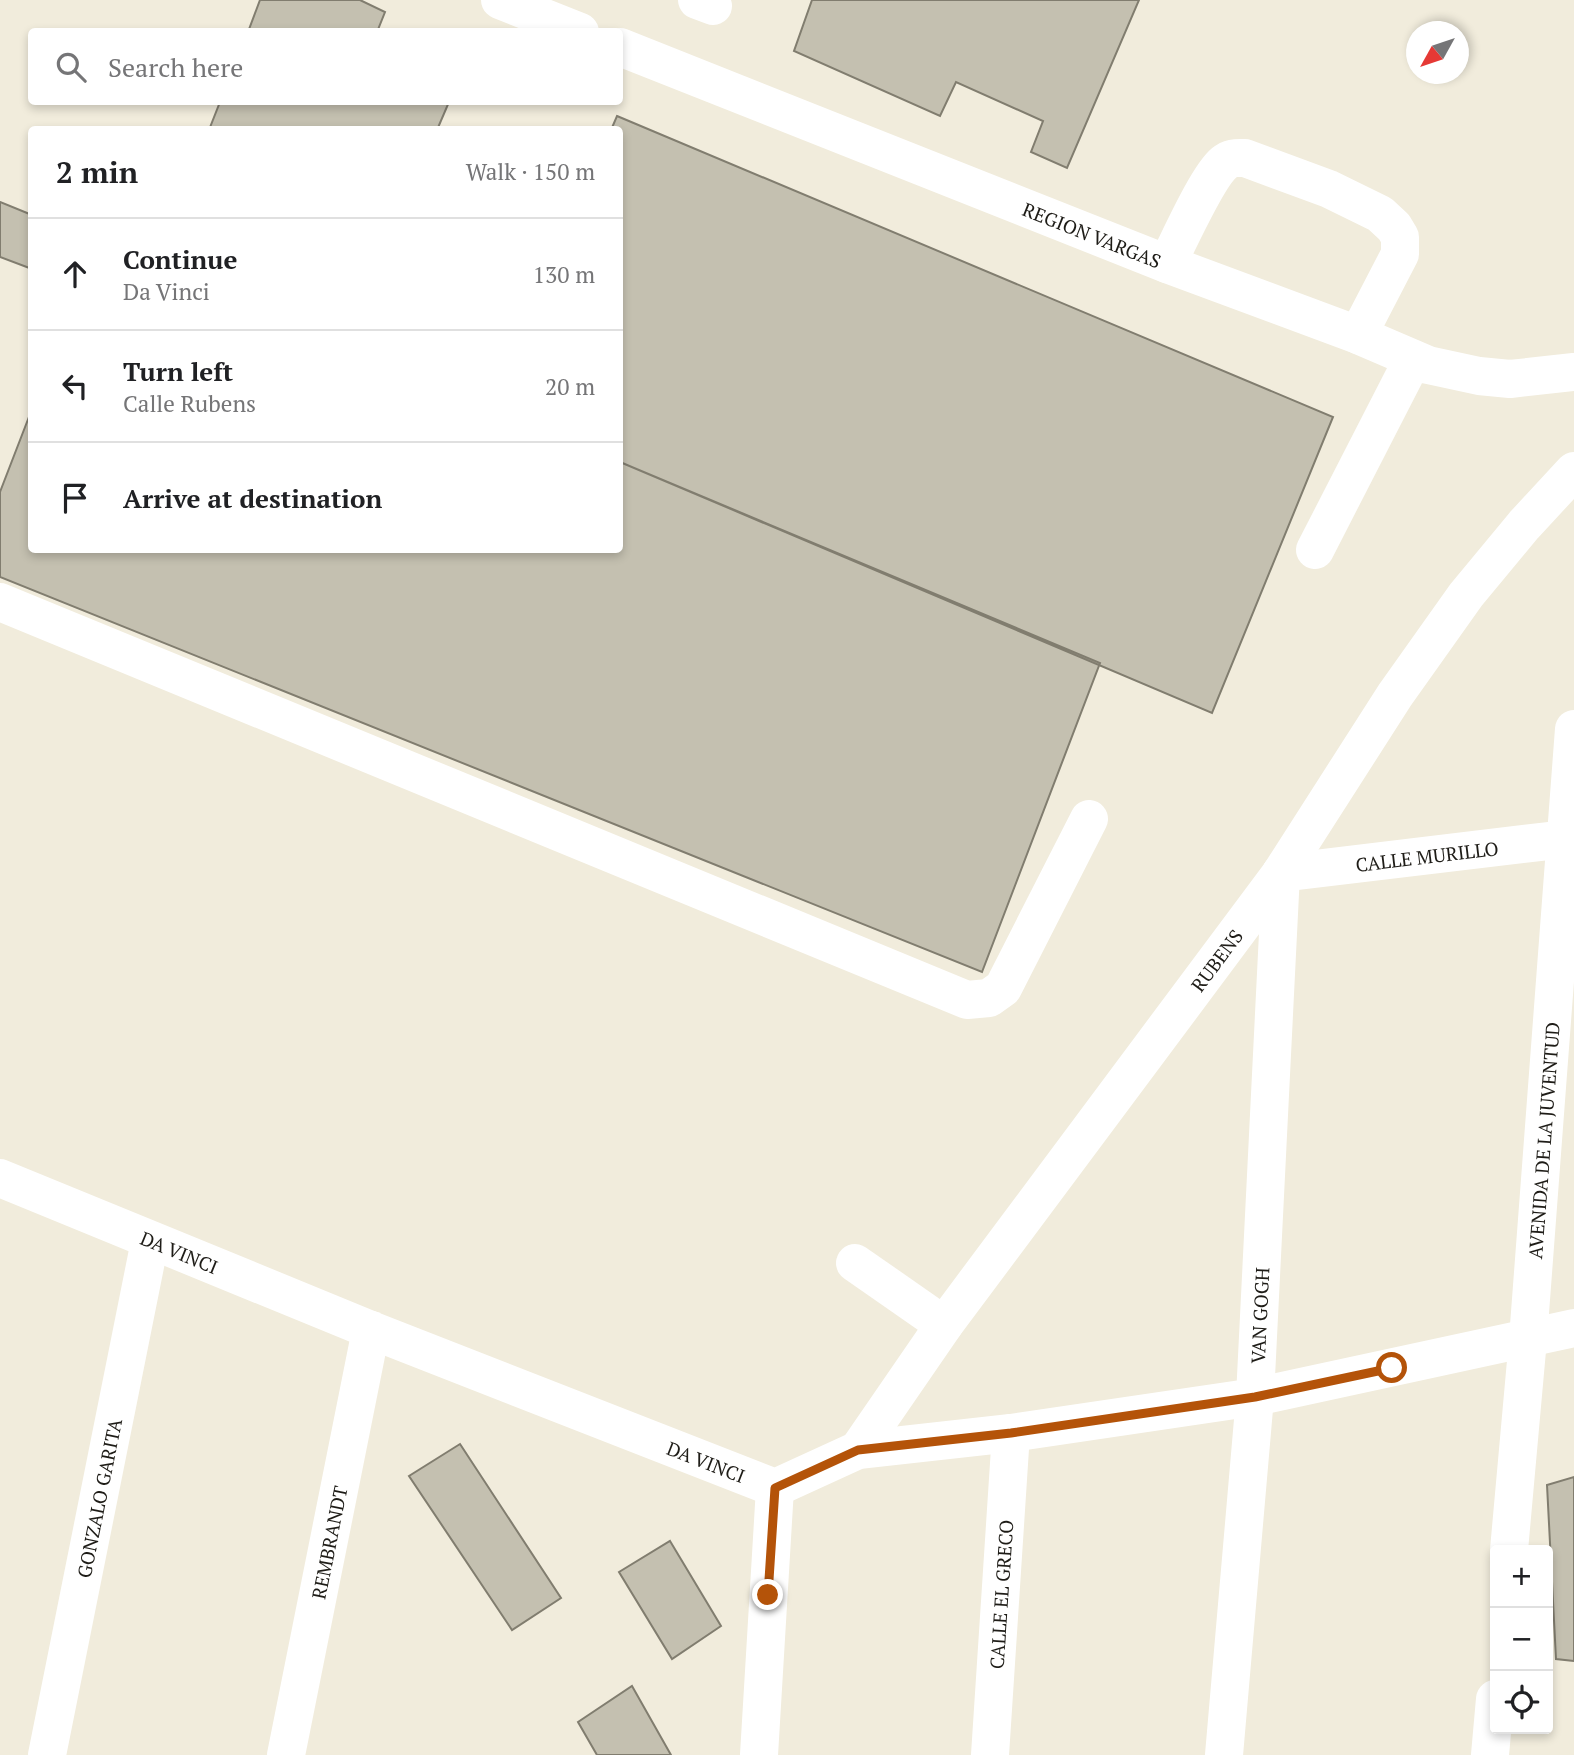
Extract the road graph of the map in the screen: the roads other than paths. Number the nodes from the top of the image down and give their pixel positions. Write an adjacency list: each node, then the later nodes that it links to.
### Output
1 (500, 0): 2 (street)
2 (570, 28)
3 (623, 48): 4 (street, REGION VARGAS)
4 (1167, 264): 5 (street, REGION VARGAS); 5 (street)
5 (1359, 335): 6 (street, REGION VARGAS)
6 (1413, 359): 7 (street, REGION VARGAS); 9 (street)
7 (1574, 372)
8 (1574, 471): 14 (street, RUBENS)
9 (1315, 550)
10 (0, 602): 12 (street)
11 (1574, 729): 13 (street, AVENIDA DE LA JUVENTUD)
12 (1088, 819)
13 (1570, 837): 14 (street, CALLE MURILLO); 21 (street, AVENIDA DE LA JUVENTUD)
14 (1281, 873): 18 (street, RUBENS); 22 (street, VAN GOGH)
15 (0, 1178): 16 (street, DA VINCI)
16 (150, 1241): 20 (street, DA VINCI); 28 (street, GONZALO GARITA)
17 (855, 1263): 18 (street)
18 (944, 1325): 24 (street, RUBENS)
19 (1574, 1328): 21 (street)
20 (371, 1330): 25 (street, DA VINCI); 29 (street, REMBRANDT)
21 (1528, 1339): 22 (street); 26 (street, AVENIDA DE LA JUVENTUD)
22 (1255, 1397): 23 (street); 32 (street, VAN GOGH)
23 (1011, 1433): 24 (street); 31 (street, CALLE EL GRECO)
24 (858, 1450): 25 (street)
25 (775, 1488): 30 (street)
26 (1509, 1545)
27 (1492, 1734): 33 (street)
28 (47, 1755)
29 (286, 1755)
30 (759, 1755)
31 (990, 1755)
32 (1224, 1755)
33 (1490, 1755)

